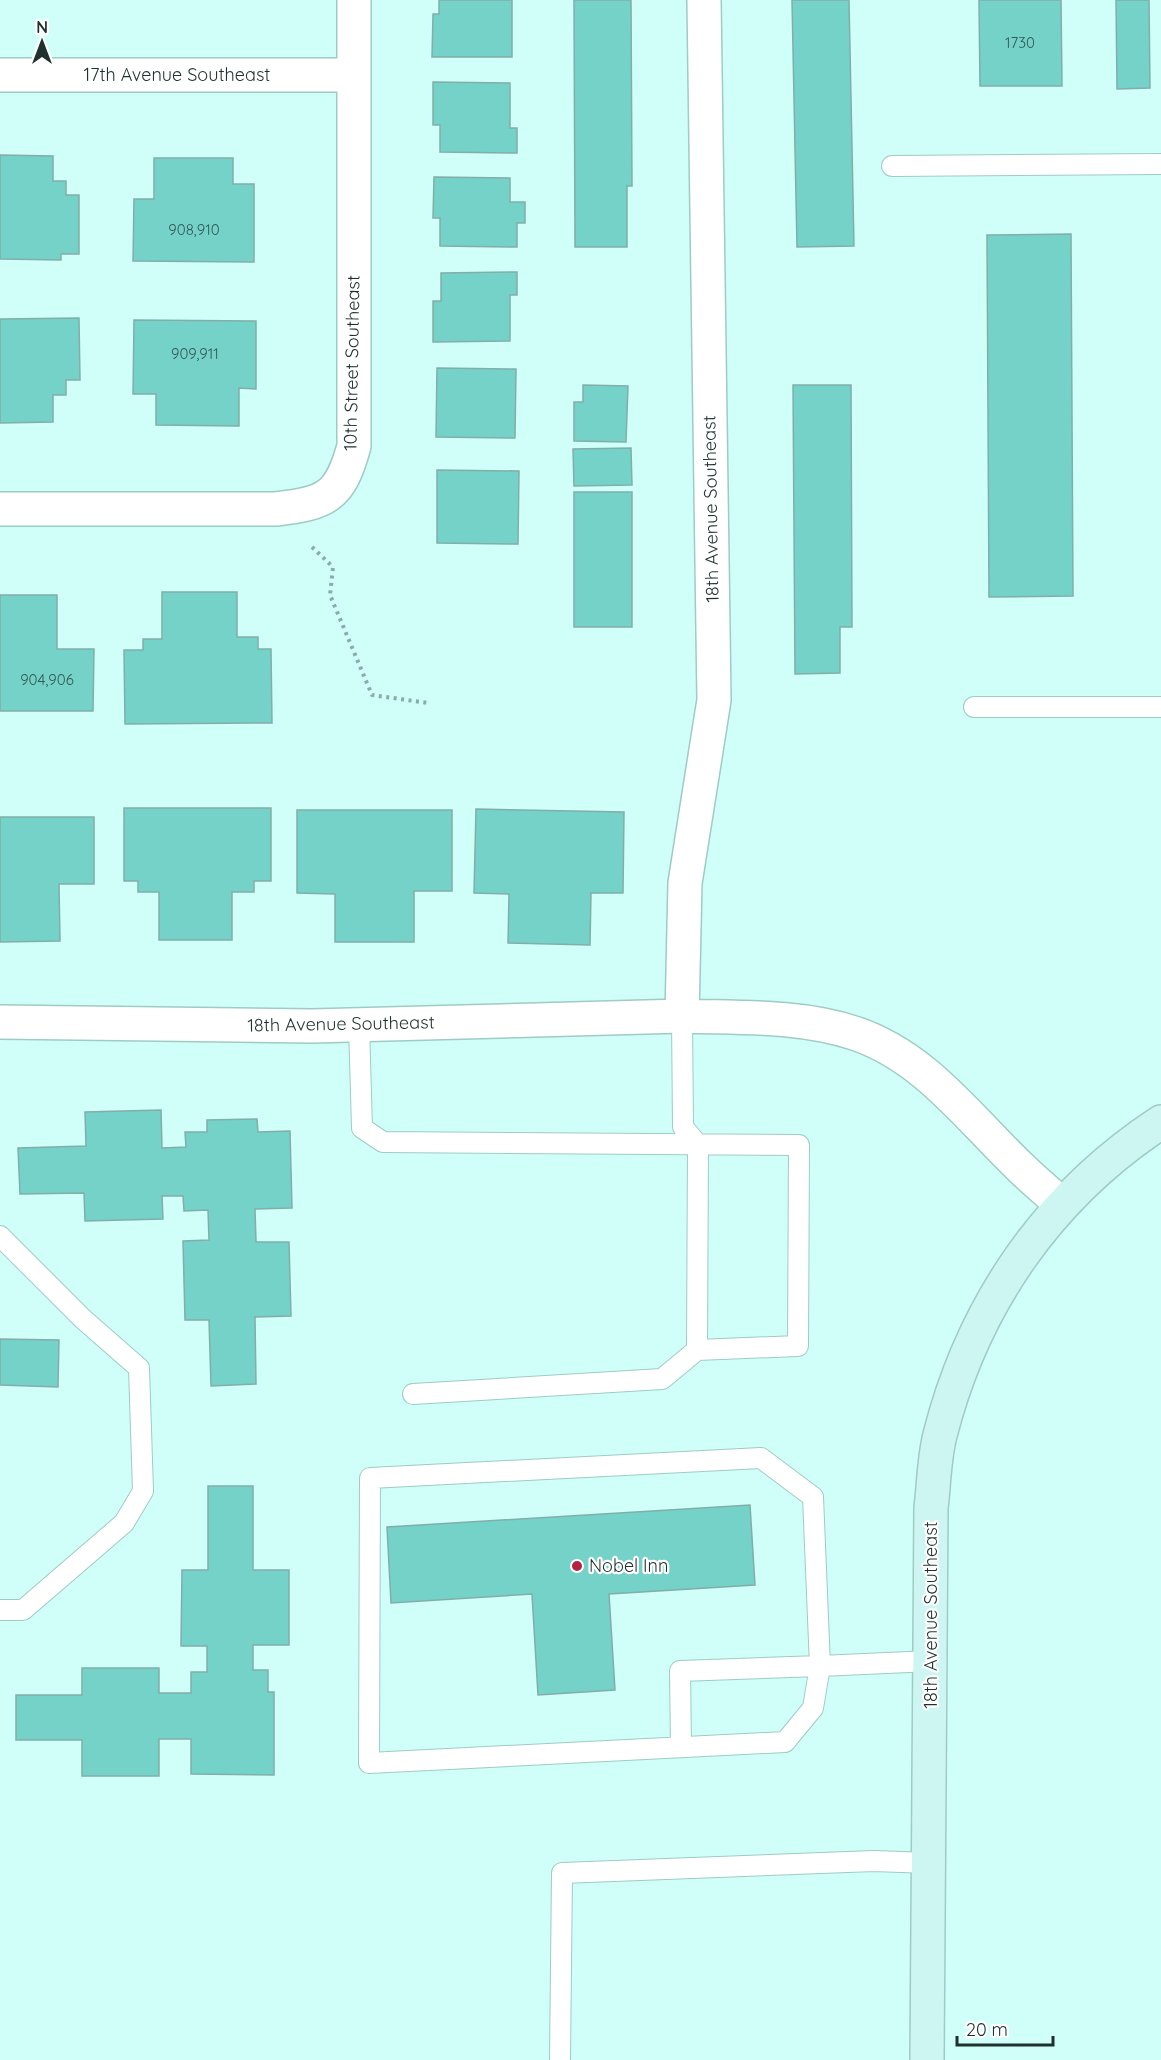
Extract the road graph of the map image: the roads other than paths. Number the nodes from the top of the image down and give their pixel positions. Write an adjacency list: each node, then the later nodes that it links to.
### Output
1 (354, 0): 4 (street, 10th Street Southeast)
2 (704, 0): 10 (street, 18th Avenue Southeast)
3 (0, 75): 4 (street, 17th Avenue Southeast)
4 (354, 75): 7 (street, 10th Street Southeast)
5 (1161, 164): 6 (lane)
6 (891, 166)
7 (0, 509)
8 (974, 707): 9 (lane)
9 (1161, 707)
10 (682, 1016): 12 (street, 18th Avenue Southeast); 14 (lane); 15 (street, 18th Avenue Southeast)
11 (0, 1022): 12 (street, 18th Avenue Southeast)
12 (359, 1025): 14 (lane)
13 (1161, 1122): 15 (street, 18th Avenue Southeast)
14 (698, 1145): 17 (lane); 17 (lane)
15 (1062, 1205): 20 (street, 18th Avenue Southeast)
16 (0, 1236): 19 (lane)
17 (697, 1350): 18 (lane)
18 (413, 1394)
19 (0, 1610)
20 (931, 1661): 21 (lane); 23 (street, 18th Avenue Southeast)
21 (820, 1666): 22 (lane); 22 (lane); 22 (lane)
22 (681, 1747)
23 (929, 1863): 24 (lane); 25 (street, 18th Avenue Southeast)
24 (560, 2060)
25 (927, 2060)

